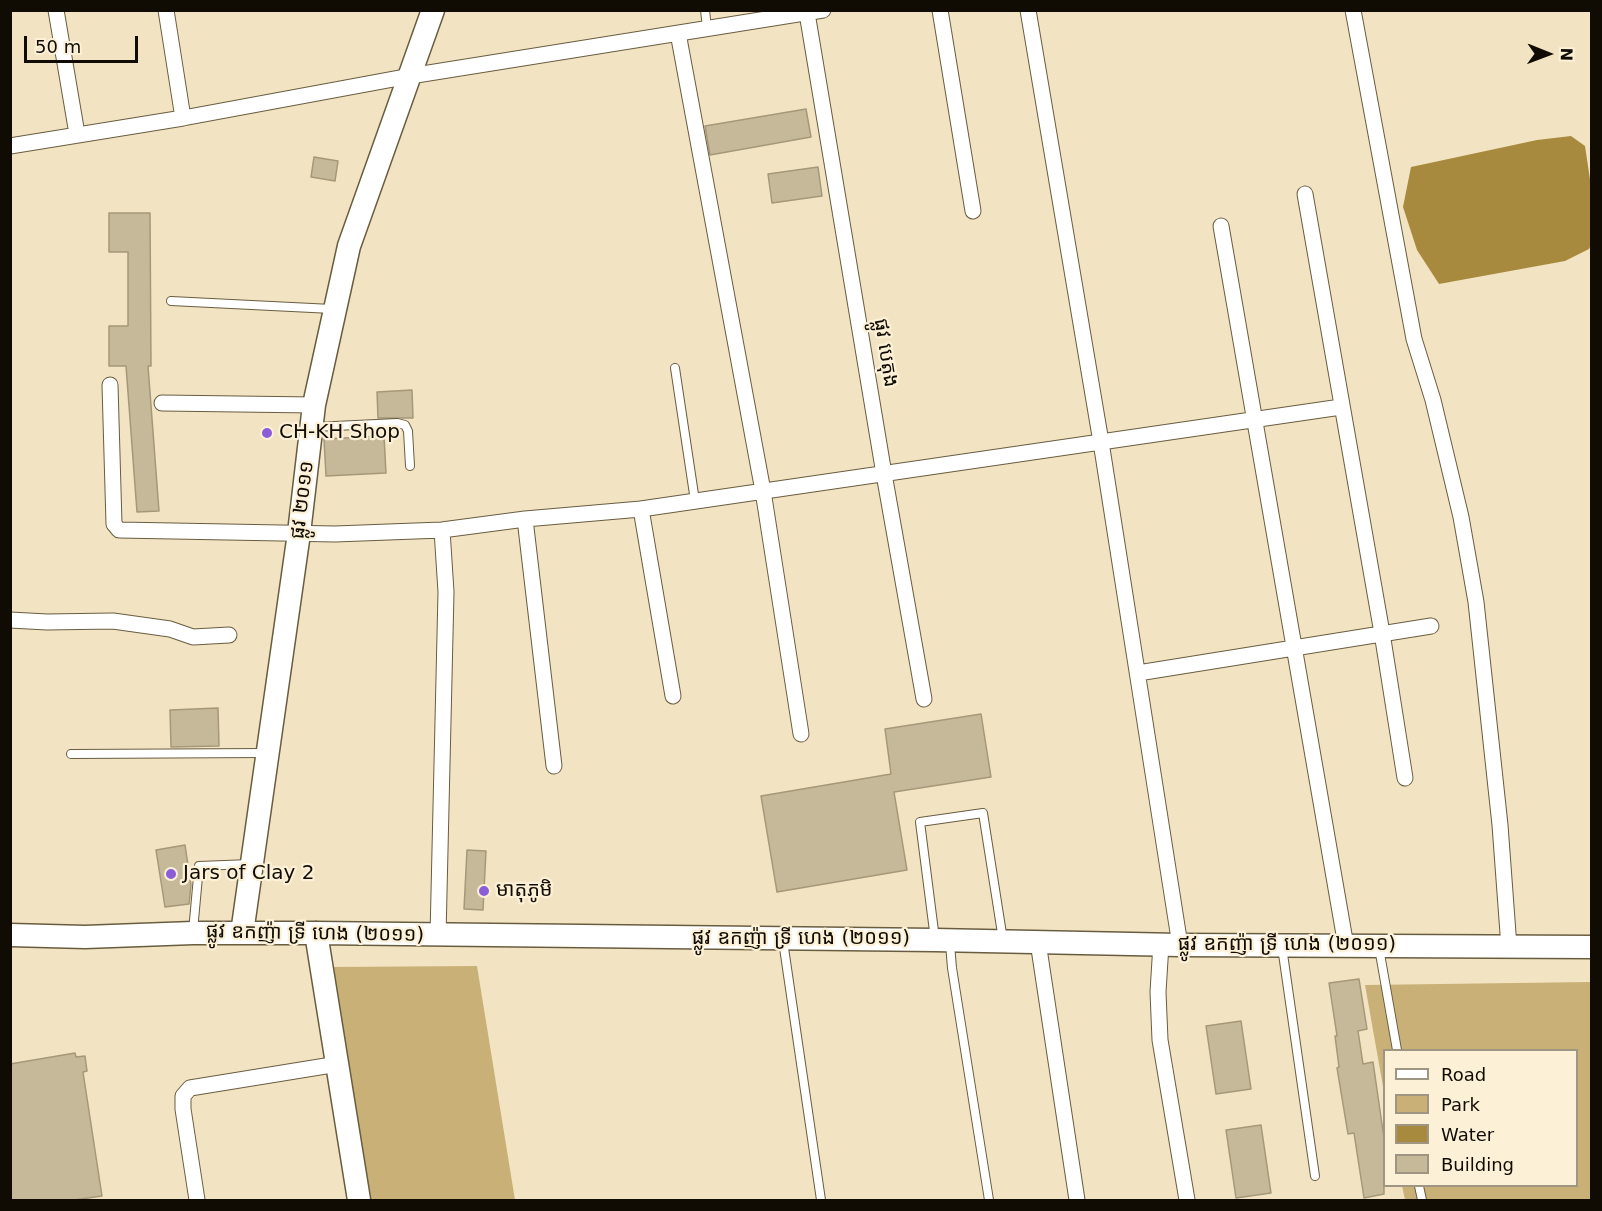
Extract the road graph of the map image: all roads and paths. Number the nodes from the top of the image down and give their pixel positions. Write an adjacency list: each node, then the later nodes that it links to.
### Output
1 (56, 10): 14 (street)
2 (166, 10): 13 (street)
3 (433, 10): 12 (main road, ផ្លូវ ២០១១)
4 (705, 10): 10 (lane)
5 (823, 10): 9 (street)
6 (939, 10): 17 (street)
7 (1028, 10): 27 (street)
8 (1353, 10): 63 (street)
9 (807, 13): 10 (street); 29 (street, ផ្លូវ បេតុង)
10 (706, 28): 11 (street)
11 (678, 33): 12 (street); 30 (street)
12 (410, 76): 13 (street); 20 (main road, ផ្លូវ ២០១១)
13 (183, 118): 14 (street)
14 (76, 134): 15 (street)
15 (10, 146)
16 (1305, 194): 24 (street)
17 (973, 211)
18 (1221, 225): 26 (street)
19 (171, 301): 20 (lane)
20 (334, 309): 25 (main road, ផ្លូវ ២០១១)
21 (675, 368): 31 (lane)
22 (110, 385): 35 (street)
23 (162, 404): 25 (street)
24 (1341, 407): 26 (street); 38 (street)
25 (313, 416): 28 (lane); 35 (main road, ផ្លូវ ២០១១)
26 (1255, 419): 27 (street); 40 (street)
27 (1101, 442): 29 (street); 41 (street)
28 (410, 466)
29 (884, 474): 30 (street); 43 (street, ផ្លូវ បេតុង)
30 (763, 491): 31 (street); 44 (street)
31 (695, 501): 32 (street)
32 (641, 509): 33 (street); 42 (street)
33 (525, 519): 34 (street); 47 (street)
34 (442, 530): 35 (street); 54 (street)
35 (299, 533): 45 (main road, ផ្លូវ ២០១១)
36 (10, 620): 39 (street)
37 (1431, 626): 38 (street)
38 (1382, 633): 40 (street); 48 (street)
39 (229, 635)
40 (1293, 647): 41 (street); 61 (street)
41 (1138, 673): 59 (street)
42 (673, 696)
43 (924, 699)
44 (801, 734)
45 (268, 753): 46 (lane); 49 (main road, ផ្លូវ ២០១១)
46 (71, 754)
47 (554, 766)
48 (1405, 778)
49 (252, 864): 50 (lane); 51 (main road, ផ្លូវ ២០១១)
50 (193, 933): 51 (main road, ផ្លូវ ឧកញ៉ា ទ្រី ហេង (២០១១)); 53 (main road, ផ្លូវ ឧកញ៉ា ទ្រី ហេង (២០១១))
51 (242, 933): 52 (main road, ផ្លូវ ឧកញ៉ា ទ្រី ហេង (២០១១))
52 (316, 933): 54 (main road, ផ្លូវ ឧកញ៉ា ទ្រី ហេង (២០១១)); 66 (main road)
53 (10, 935)
54 (438, 936): 55 (main road, ផ្លូវ ឧកញ៉ា ទ្រី ហេង (២០១១))
55 (782, 939): 56 (main road, ផ្លូវ ឧកញ៉ា ទ្រី ហេង (២០១១)); 70 (lane)
56 (942, 940): 57 (main road, ផ្លូវ ឧកញ៉ា ទ្រី ហេង (២០១១)); 57 (lane); 71 (lane)
57 (1004, 941): 58 (main road, ផ្លូវ ឧកញ៉ា ទ្រី ហេង (២០១១))
58 (1038, 942): 59 (main road, ផ្លូវ ឧកញ៉ា ទ្រី ហេង (២០១១)); 72 (street)
59 (1171, 945): 60 (main road, ផ្លូវ ឧកញ៉ា ទ្រី ហេង (២០១១)); 73 (street)
60 (1281, 946): 61 (main road, ផ្លូវ ឧកញ៉ា ទ្រី ហេង (២០១១)); 67 (lane)
61 (1346, 946): 62 (main road, ផ្លូវ ឧកញ៉ា ទ្រី ហេង (២០១១))
62 (1379, 946): 63 (main road, ផ្លូវ ឧកញ៉ា ទ្រី ហេង (២០១១)); 65 (lane)
63 (1509, 946): 64 (main road, ផ្លូវ ឧកញ៉ា ទ្រី ហេង (២០១១))
64 (1592, 947)
65 (1397, 1049)
66 (338, 1064): 68 (street); 69 (main road)
67 (1315, 1176)
68 (197, 1200)
69 (359, 1200)
70 (821, 1200)
71 (989, 1200)
72 (1077, 1200)
73 (1187, 1200)

